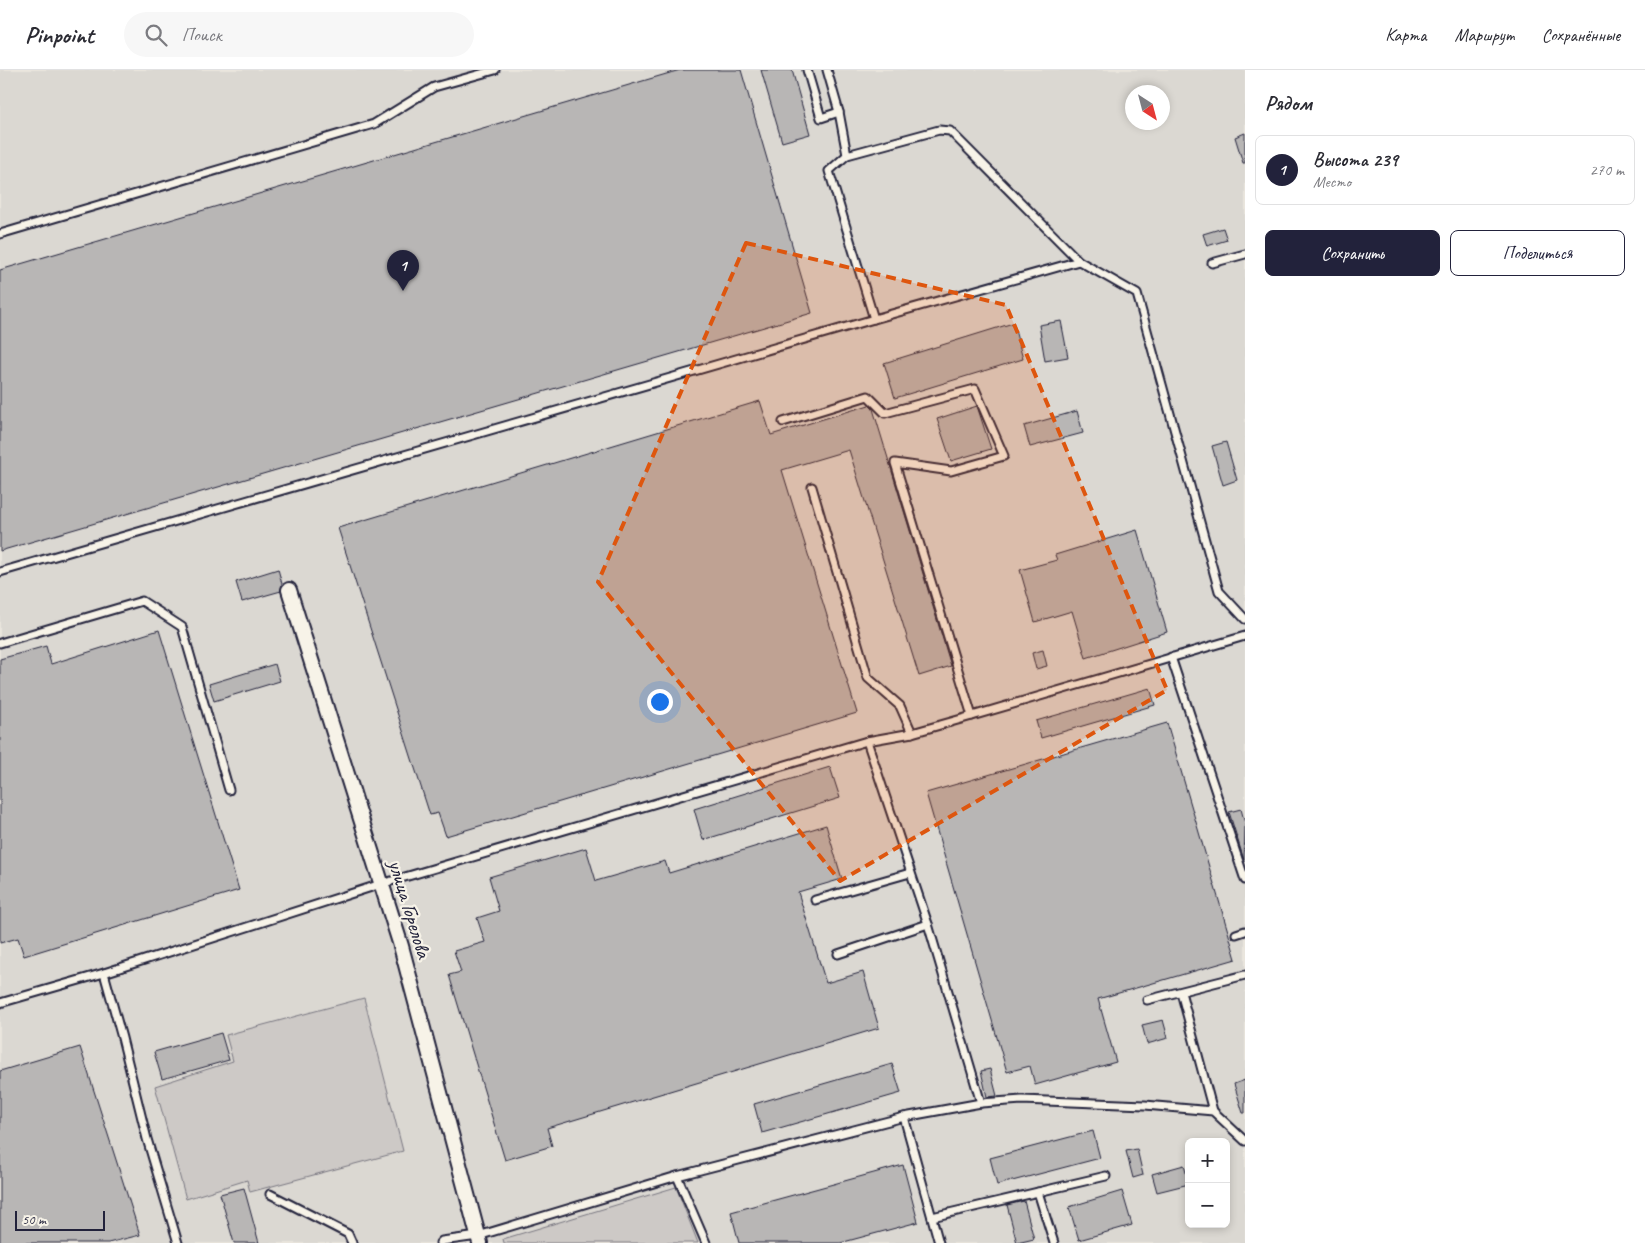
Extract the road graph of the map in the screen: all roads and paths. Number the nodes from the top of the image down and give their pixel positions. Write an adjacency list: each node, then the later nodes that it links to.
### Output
1 (495, 70): 6 (lane)
2 (807, 70): 4 (lane)
3 (827, 70): 4 (lane)
4 (839, 112): 5 (lane)
5 (846, 155): 8 (lane); 10 (lane)
6 (0, 234)
7 (1245, 254): 9 (lane)
8 (1079, 261): 10 (lane); 15 (lane)
9 (1212, 263)
10 (874, 318): 13 (lane)
11 (783, 422): 19 (lane)
12 (812, 487): 20 (lane)
13 (0, 572)
14 (289, 590): 25 (street, улица Горелова)
15 (1245, 619)
16 (1245, 636): 18 (lane)
17 (0, 642): 22 (lane)
18 (1171, 657): 19 (lane); 24 (lane)
19 (972, 716): 20 (lane)
20 (912, 732): 21 (lane)
21 (867, 741): 23 (lane); 25 (lane)
22 (229, 790)
23 (910, 873): 26 (lane); 27 (lane)
24 (1245, 880)
25 (382, 884): 31 (lane); 45 (street, улица Горелова)
26 (815, 900)
27 (928, 924): 30 (lane); 36 (lane)
28 (1245, 931): 29 (lane)
29 (1236, 934)
30 (838, 954)
31 (104, 973): 35 (lane); 46 (lane)
32 (1245, 975): 33 (lane)
33 (1181, 992): 34 (lane); 37 (lane)
34 (1147, 1000)
35 (0, 1003)
36 (981, 1103): 37 (lane); 38 (lane)
37 (1213, 1111): 39 (lane)
38 (904, 1117): 40 (lane); 44 (lane)
39 (1245, 1141)
40 (677, 1176): 45 (lane); 49 (lane)
41 (1106, 1176): 42 (lane)
42 (1038, 1192): 44 (lane); 51 (lane)
43 (270, 1194): 47 (lane)
44 (932, 1217): 50 (lane)
45 (479, 1240): 48 (lane)
46 (178, 1243)
47 (352, 1243)
48 (440, 1243)
49 (706, 1243)
50 (940, 1243)
51 (1054, 1243)

